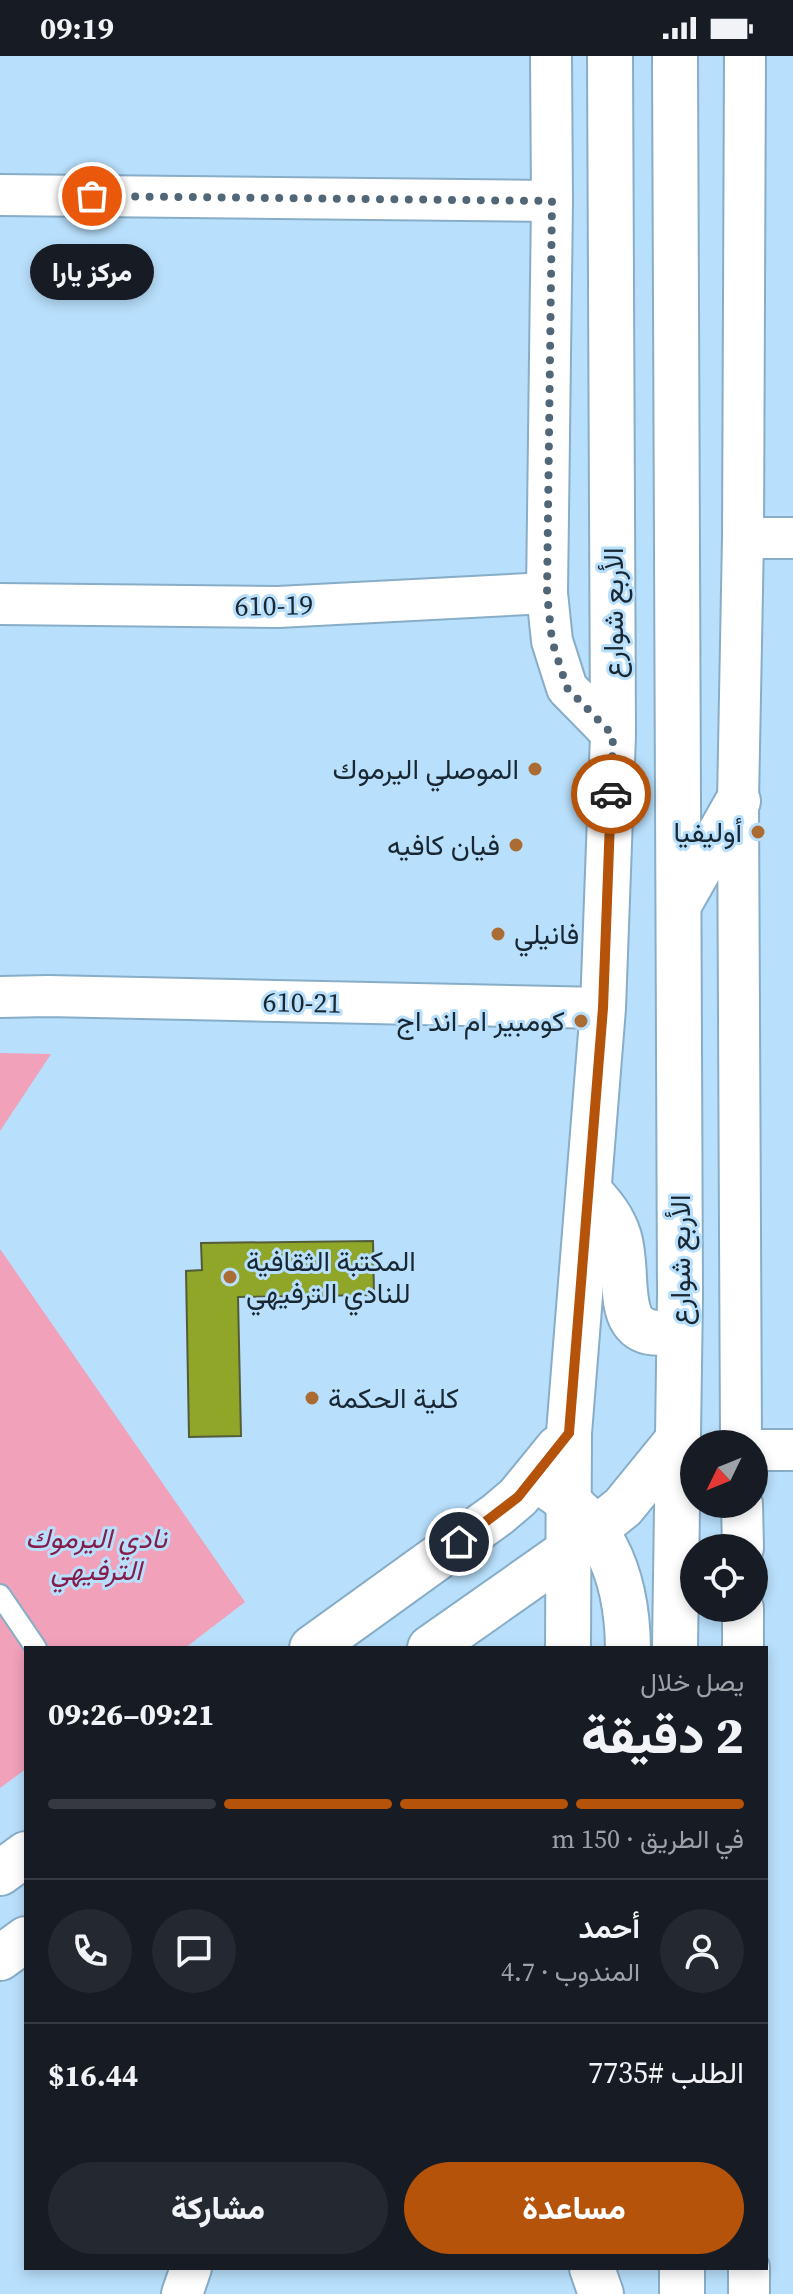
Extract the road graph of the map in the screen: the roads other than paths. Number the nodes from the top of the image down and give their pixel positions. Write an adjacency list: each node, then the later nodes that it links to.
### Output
1 (551, 56): 6 (street)
2 (610, 56): 11 (main road, الأربع شوارع)
3 (675, 56): 13 (main road, الأربع شوارع)
4 (745, 56): 7 (street)
5 (0, 195): 6 (street)
6 (552, 201): 9 (street)
7 (743, 538): 8 (street); 12 (street)
8 (793, 538)
9 (547, 593): 10 (street, 610-19); 11 (street)
10 (0, 604)
11 (613, 735): 15 (main road, الأربع شوارع)
12 (738, 801): 13 (main road); 18 (street)
13 (680, 903): 17 (main road, الأربع شوارع)
14 (0, 997): 15 (street, 610-21)
15 (603, 1008): 16 (main road, الأربع شوارع)
16 (589, 1191): 17 (main road); 22 (main road, الأربع شوارع)
17 (679, 1330): 19 (main road, الأربع شوارع)
18 (741, 1430)
19 (676, 1442): 22 (main road); 30 (main road, الأربع شوارع)
20 (768, 1450): 21 (street)
21 (793, 1450)
22 (566, 1515): 25 (main road); 26 (main road, الأربع شوارع); 28 (main road); 29 (main road)
23 (0, 1595): 27 (lane)
24 (743, 1622): 31 (street)
25 (628, 1634): 26 (main road)
26 (568, 1636)
27 (35, 1646)
28 (315, 1646)
29 (432, 1646)
30 (675, 1646)
31 (743, 1646)
32 (24, 1855): 33 (main road)
33 (0, 1873)
34 (24, 1940): 35 (main road)
35 (0, 1958)
36 (190, 2270): 40 (street)
37 (593, 2270): 41 (main road)
38 (682, 2270): 42 (main road)
39 (749, 2270): 43 (street)
40 (182, 2294)
41 (601, 2294)
42 (682, 2294)
43 (749, 2294)

